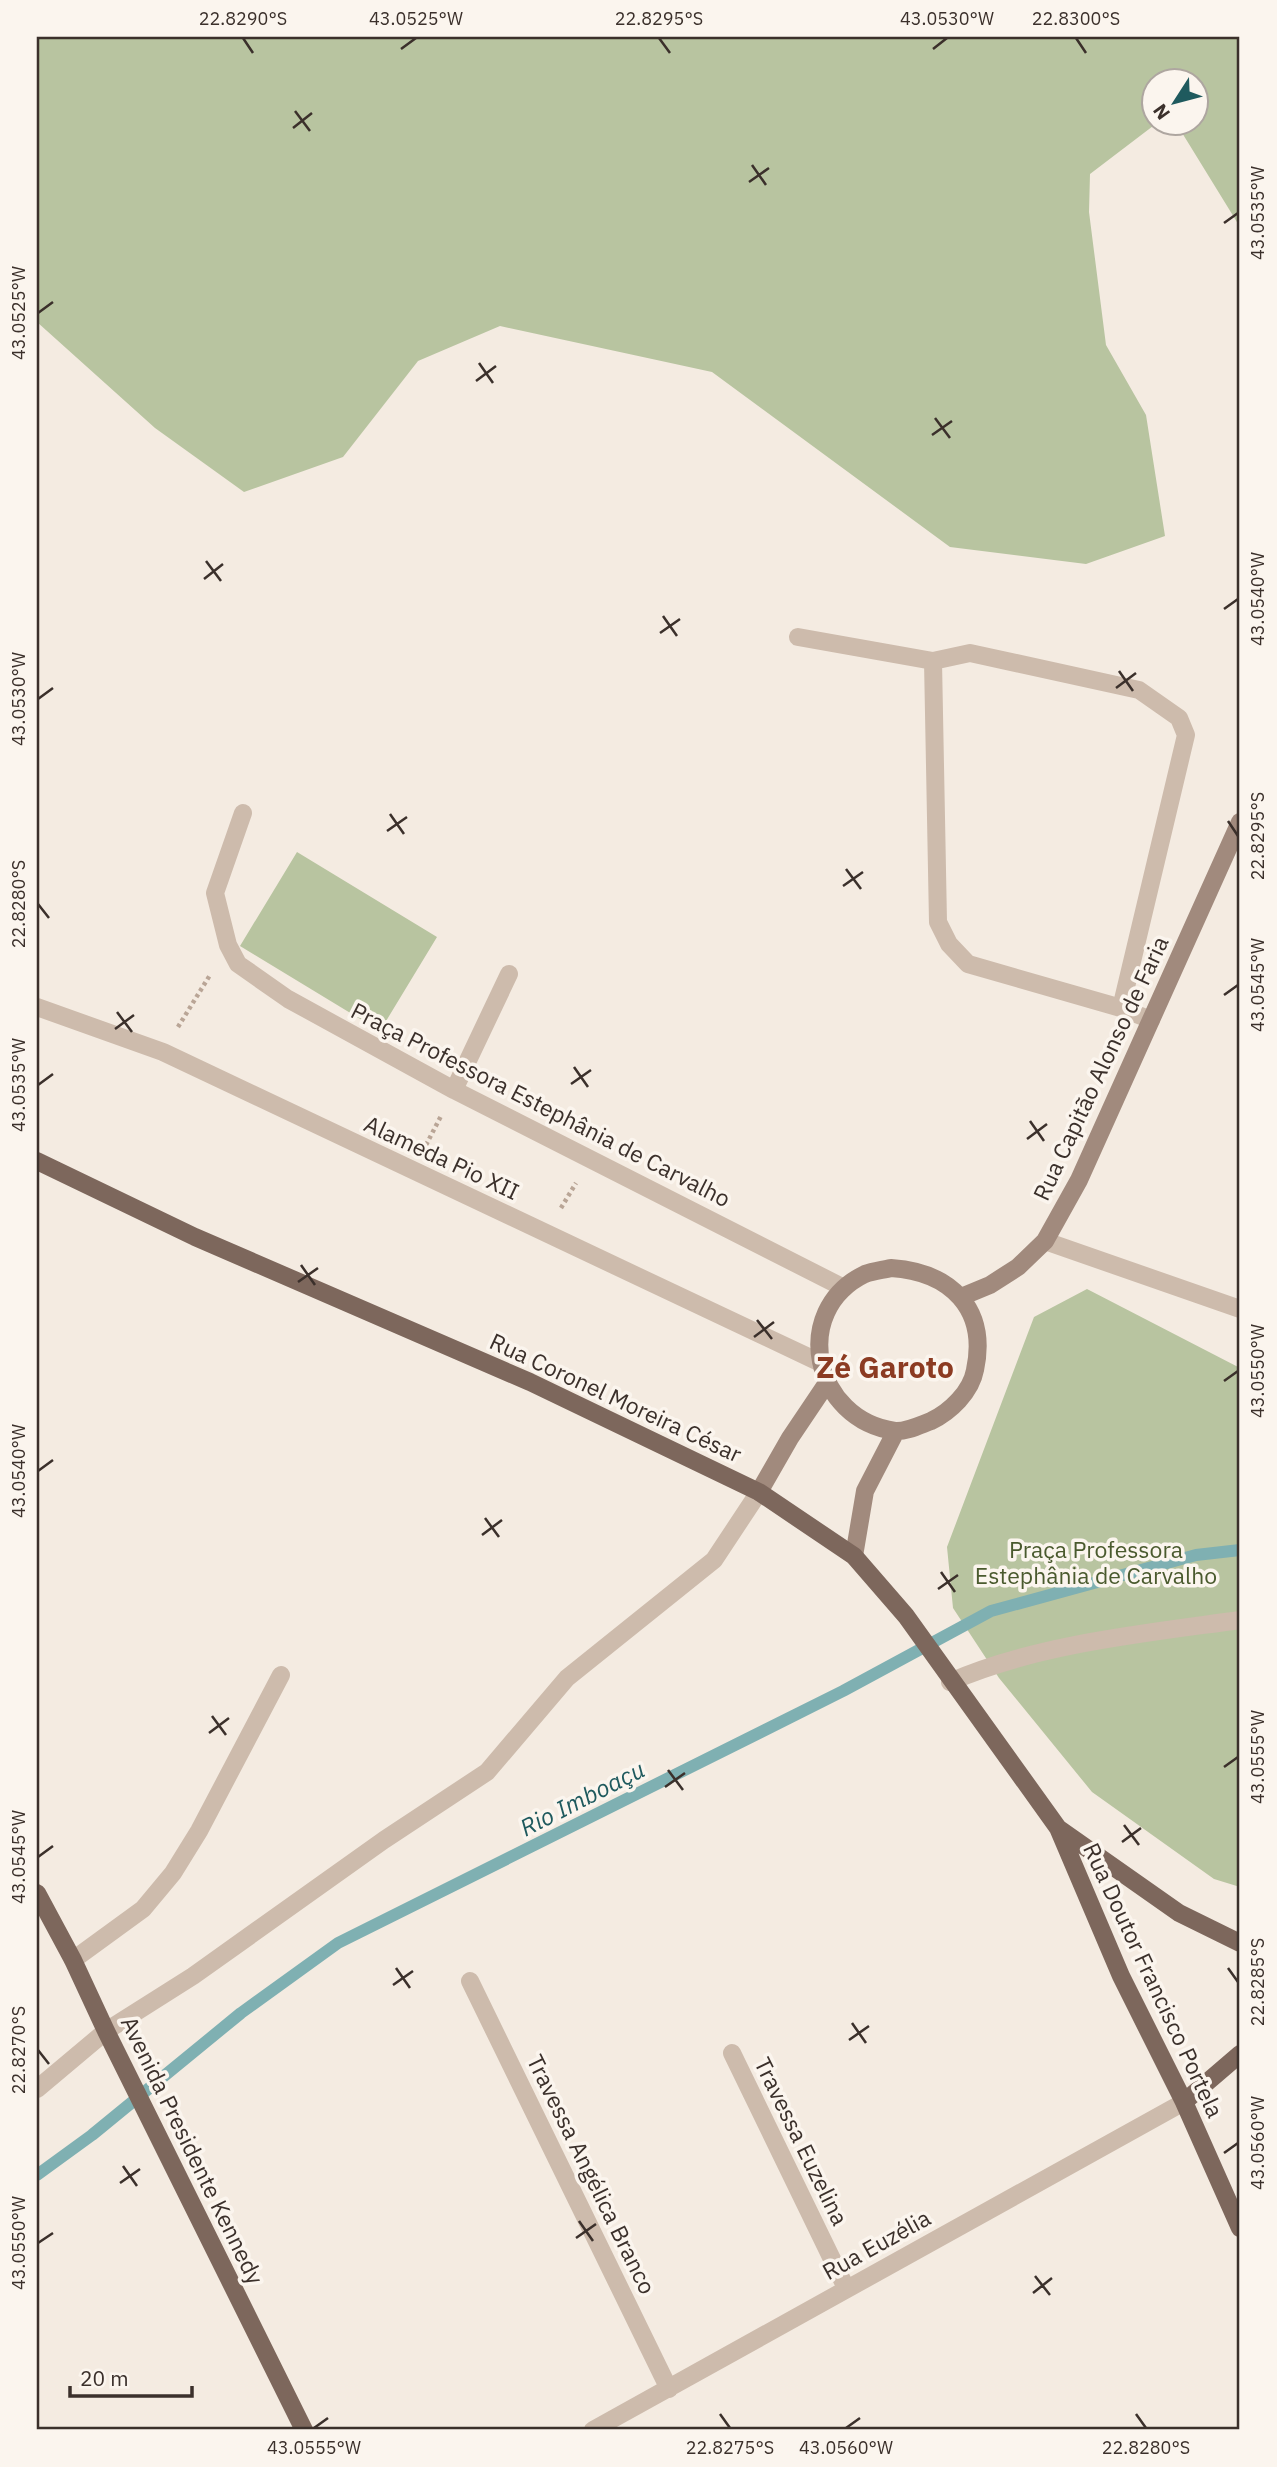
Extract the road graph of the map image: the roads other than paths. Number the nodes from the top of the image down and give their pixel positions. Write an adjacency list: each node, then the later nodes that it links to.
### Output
1 (798, 637): 2 (street)
2 (933, 661): 7 (street); 7 (street)
3 (243, 813): 9 (street, Praça Professora Estephânia de Carvalho)
4 (1240, 822): 8 (street, Rua Capitão Alonso de Faria)
5 (509, 974): 9 (street)
6 (37, 1007): 15 (street, Alameda Pio XII)
7 (1122, 1008): 8 (street)
8 (1151, 1020): 11 (street, Rua Capitão Alonso de Faria)
9 (454, 1090): 12 (street, Praça Professora Estephânia de Carvalho)
10 (37, 1161): 18 (main road, Rua Coronel Moreira César)
11 (1045, 1241): 13 (street, Rua Capitão Alonso de Faria); 14 (street)
12 (844, 1288): 13 (street); 15 (street)
13 (961, 1297): 17 (street)
14 (1240, 1309)
15 (821, 1363): 16 (street)
16 (827, 1383): 17 (street); 18 (street)
17 (897, 1431): 19 (street)
18 (759, 1492): 19 (main road, Rua Coronel Moreira César); 28 (street)
19 (854, 1556): 22 (main road, Rua Coronel Moreira César)
20 (1240, 1620): 22 (street)
21 (281, 1675): 26 (street)
22 (949, 1680): 23 (main road, Rua Coronel Moreira César)
23 (1058, 1828): 25 (main road); 32 (main road, Rua Doutor Francisco Portela)
24 (37, 1893): 26 (main road, Avenida Presidente Kennedy)
25 (1240, 1943)
26 (74, 1959): 28 (main road, Avenida Presidente Kennedy)
27 (470, 1981): 35 (street, Travessa Angélica Branco)
28 (106, 2031): 31 (street); 36 (main road, Avenida Presidente Kennedy)
29 (732, 2053): 34 (street, Travessa Euzelina)
30 (1240, 2054): 32 (main road)
31 (37, 2090)
32 (1184, 2102): 33 (main road, Rua Doutor Francisco Portela); 34 (street, Rua Euzélia)
33 (1240, 2228)
34 (846, 2288): 35 (street, Rua Euzélia)
35 (670, 2389): 37 (street, Rua Euzélia)
36 (304, 2430)
37 (593, 2430)

